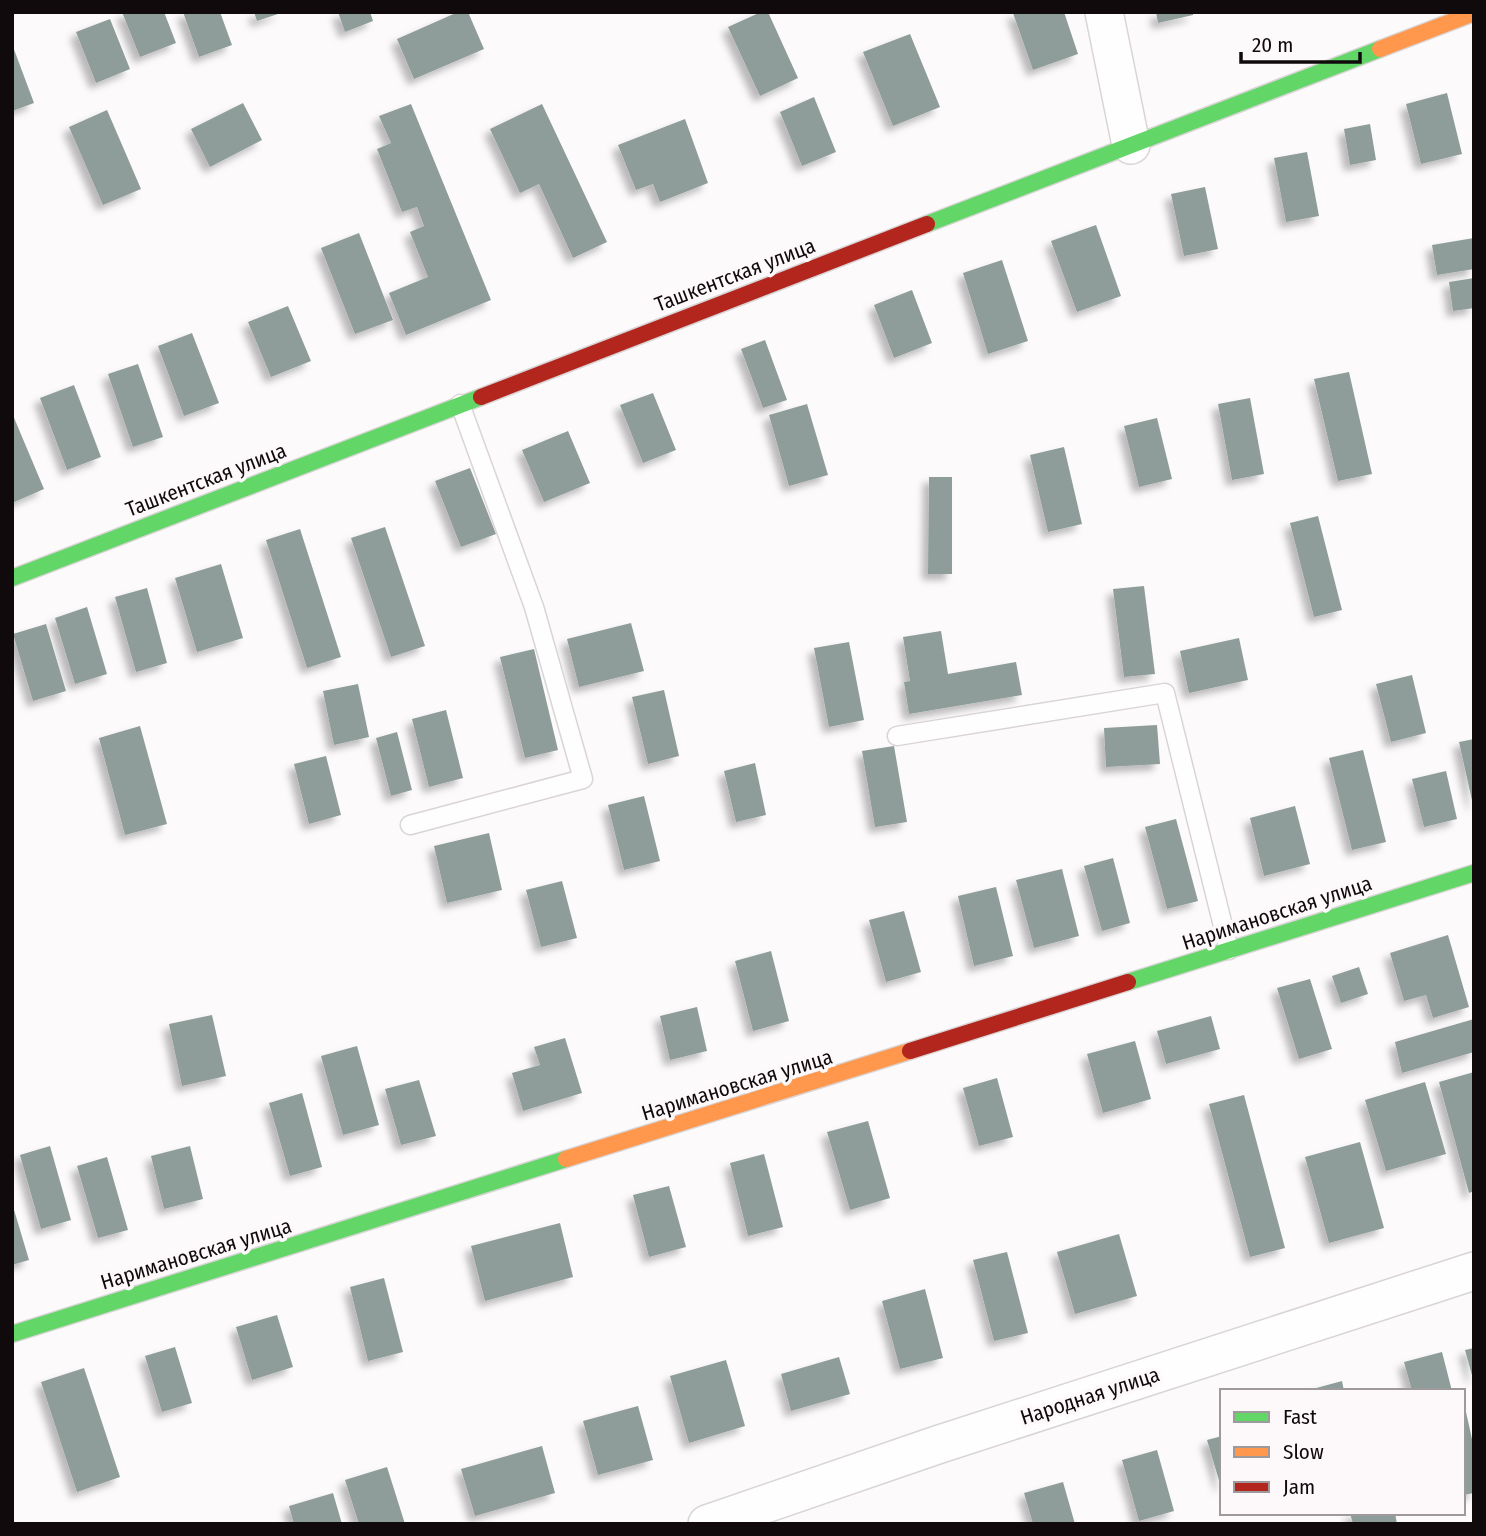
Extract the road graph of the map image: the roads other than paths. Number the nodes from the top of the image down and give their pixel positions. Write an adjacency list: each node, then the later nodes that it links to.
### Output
1 (1104, 12): 3 (street)
2 (1474, 13): 3 (street, Ташкентская улица)
3 (1131, 145): 4 (street, Ташкентская улица)
4 (460, 404): 5 (street, Ташкентская улица); 7 (lane)
5 (12, 578)
6 (897, 736): 9 (lane)
7 (410, 825)
8 (1474, 873): 9 (street, Наримановская улица)
9 (1229, 950): 11 (street, Наримановская улица)
10 (1474, 1271): 12 (street, Народная улица)
11 (12, 1334)
12 (707, 1524)

